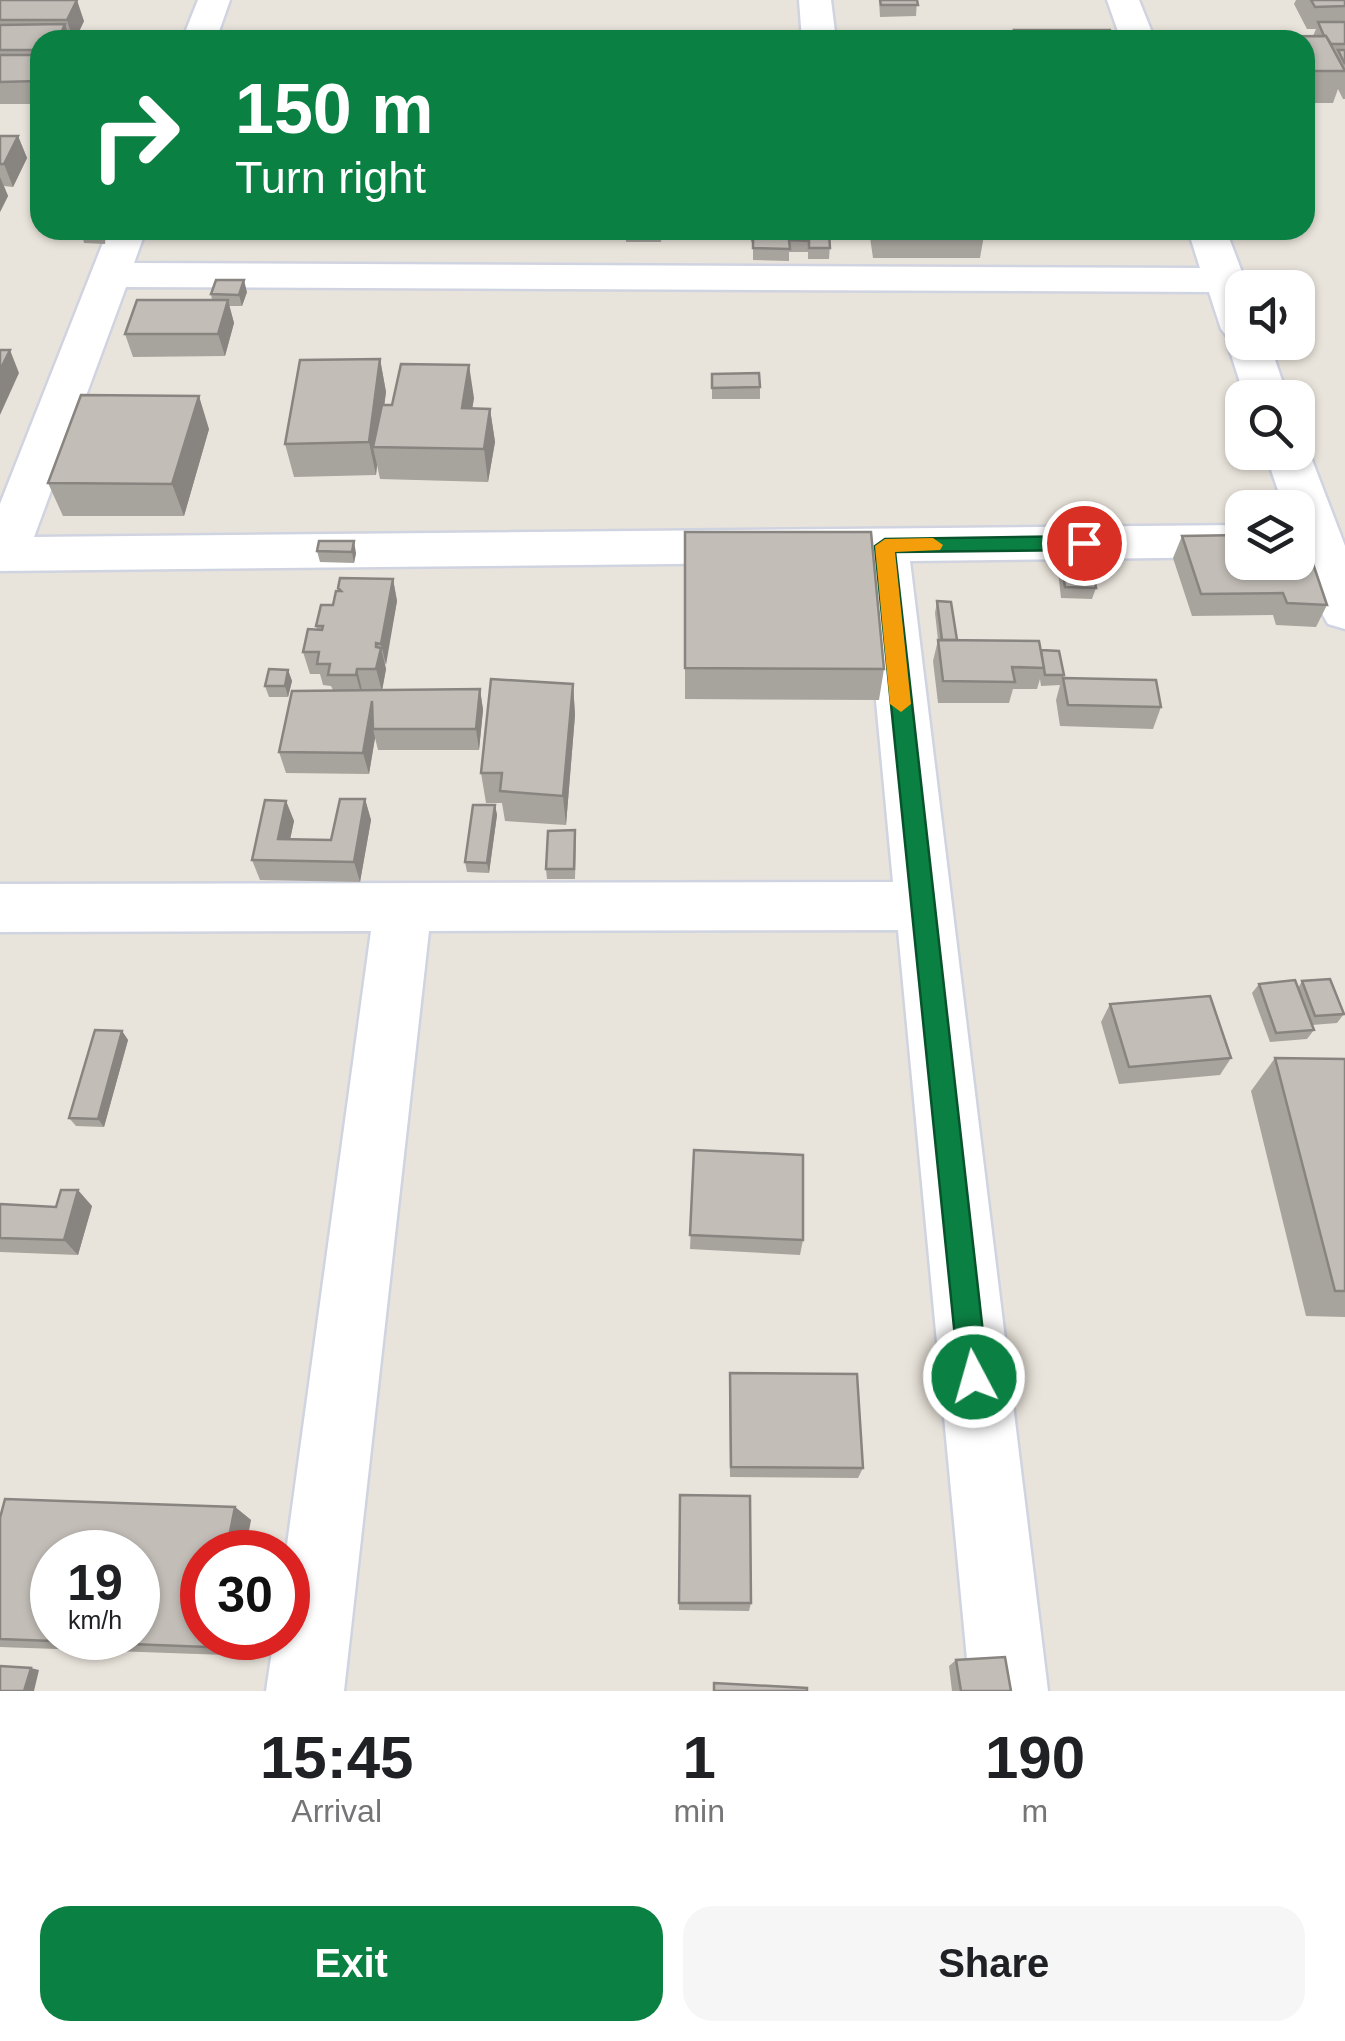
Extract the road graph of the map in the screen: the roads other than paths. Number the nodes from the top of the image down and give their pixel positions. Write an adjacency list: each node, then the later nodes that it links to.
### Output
1 (214, 0): 4 (street)
2 (816, 0): 5 (street)
3 (1123, 0): 6 (street)
4 (203, 30)
5 (818, 30)
6 (1134, 30)
7 (123, 240): 9 (street)
8 (1211, 240): 10 (street)
9 (110, 274): 10 (street); 15 (street)
10 (1225, 280)
11 (1295, 470): 12 (street)
12 (1321, 540): 16 (street)
13 (1225, 541): 14 (street)
14 (885, 546): 15 (street); 18 (street)
15 (2, 554)
16 (1345, 611)
17 (403, 906): 18 (street); 19 (street); 20 (street)
18 (921, 906): 21 (street)
19 (0, 908)
20 (305, 1691)
21 (1009, 1691)

